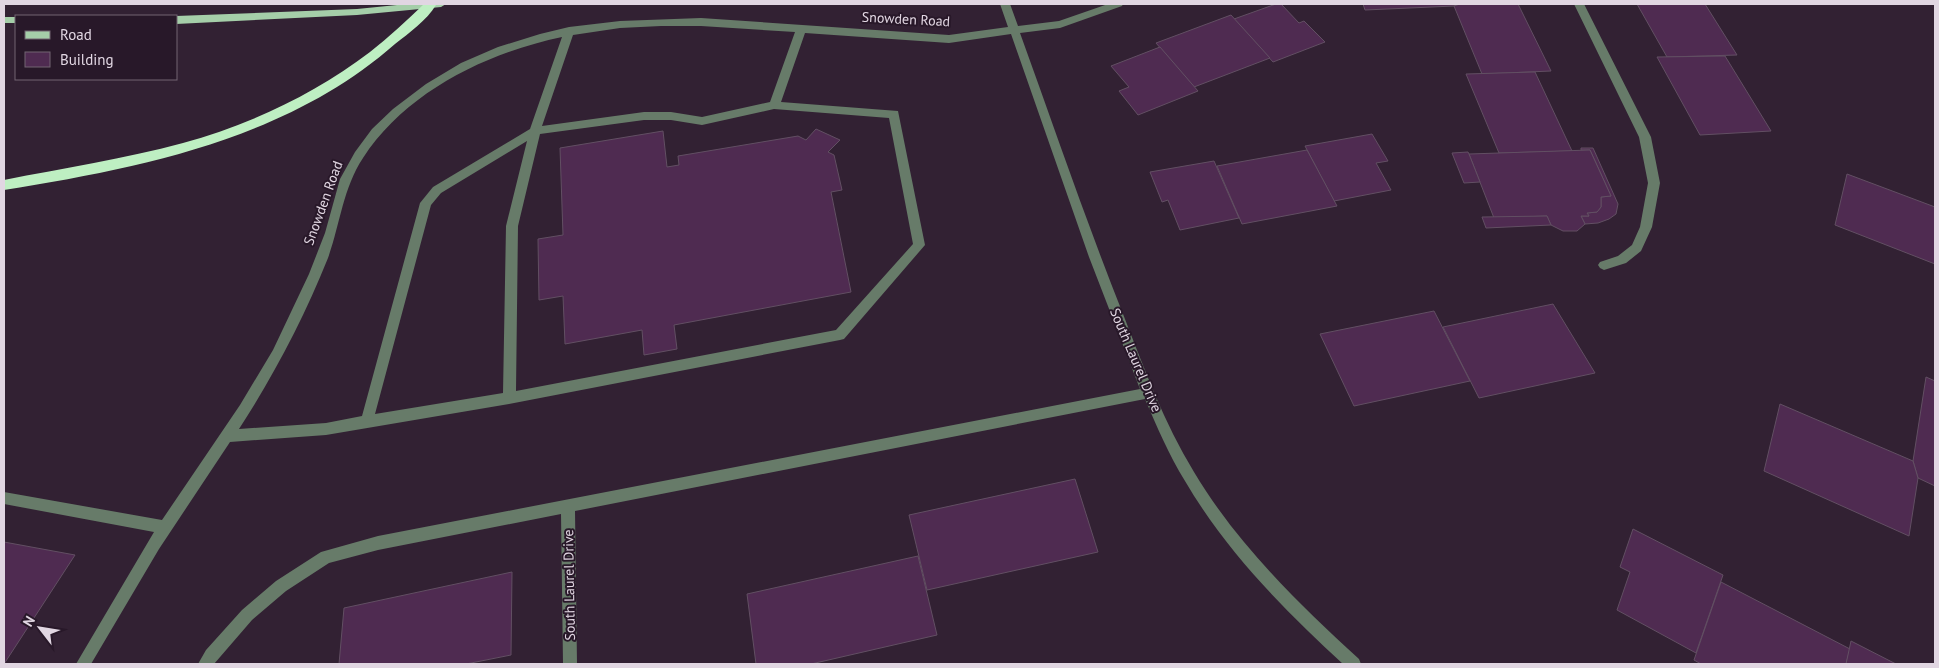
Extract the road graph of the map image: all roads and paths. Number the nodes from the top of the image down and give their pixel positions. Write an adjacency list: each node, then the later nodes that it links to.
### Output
1 (434, 4): 5 (main road); 11 (highway)
2 (1005, 4): 7 (street, South Laurel Drive)
3 (1118, 4): 7 (street, Snowden Road)
4 (1579, 4): 12 (street)
5 (178, 20)
6 (801, 29): 7 (street, Snowden Road); 8 (street, Snowden Road); 9 (street)
7 (1014, 30): 13 (street, South Laurel Drive)
8 (569, 31): 10 (street); 16 (street, Snowden Road)
9 (774, 106): 10 (street); 14 (street)
10 (535, 131): 14 (street); 15 (street)
11 (4, 185)
12 (1604, 265)
13 (1149, 393): 18 (street); 23 (street, South Laurel Drive)
14 (509, 398): 15 (street)
15 (367, 422): 16 (street)
16 (228, 436): 19 (street, Snowden Road)
17 (4, 498): 19 (street)
18 (568, 506): 21 (street); 22 (street, South Laurel Drive)
19 (165, 527): 20 (street, Snowden Road)
20 (83, 664)
21 (205, 664)
22 (570, 664)
23 (1354, 664)

